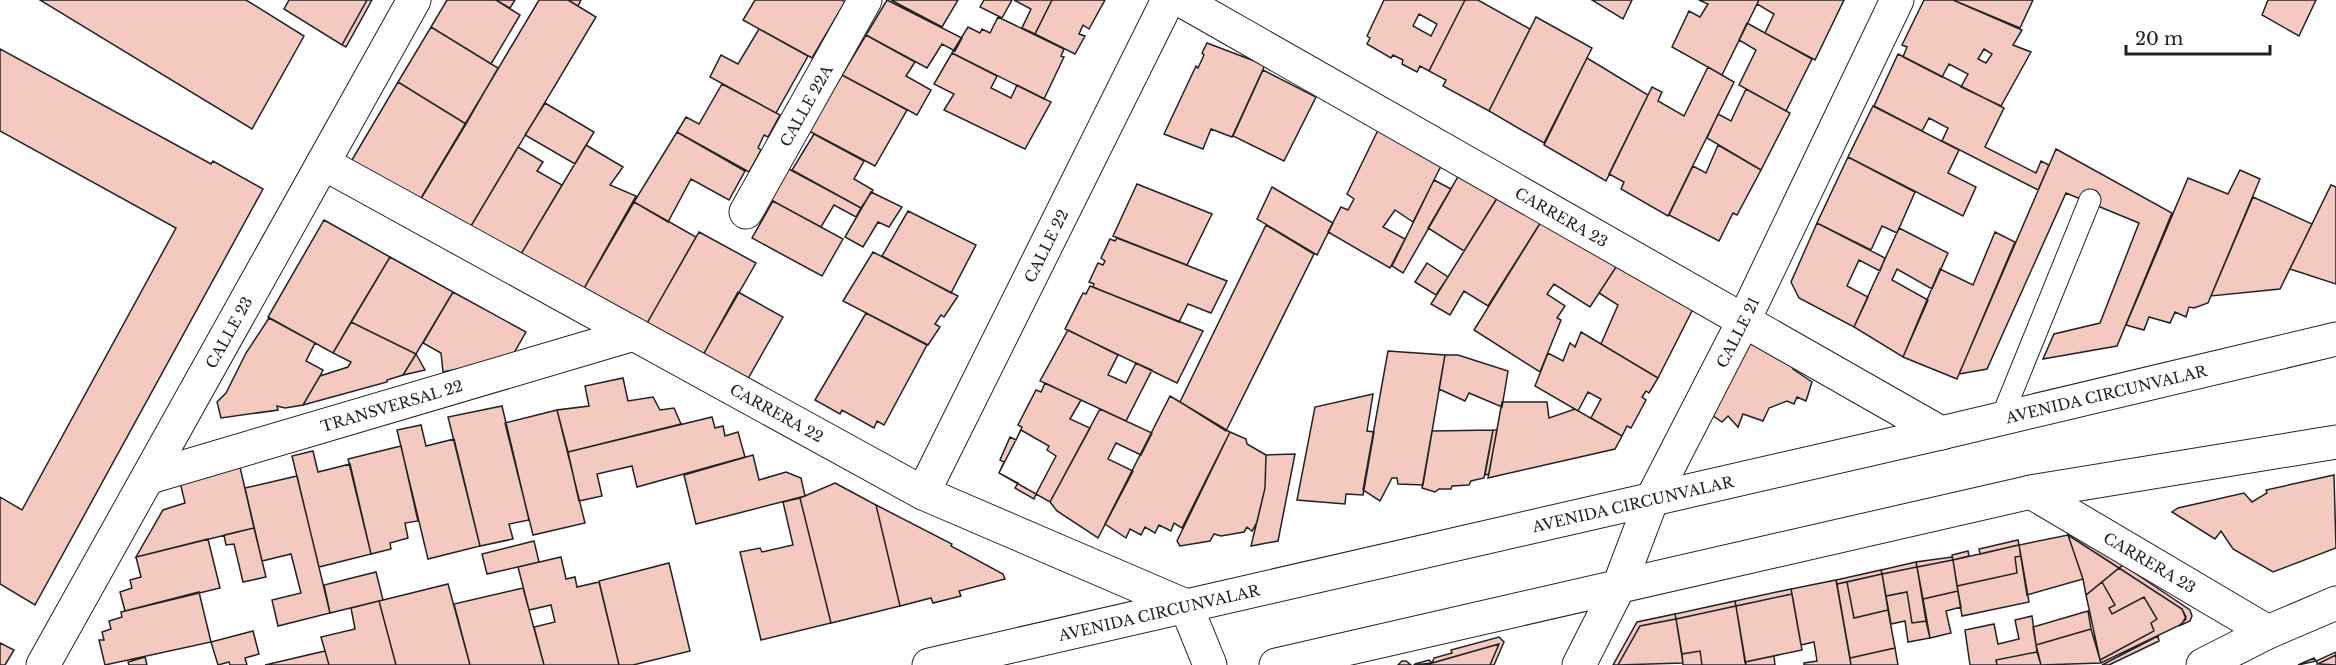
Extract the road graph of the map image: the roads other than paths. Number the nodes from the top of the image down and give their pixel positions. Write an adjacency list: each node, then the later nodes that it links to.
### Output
1 (414, 0): 6 (main road, CALLE 23)
2 (865, 0): 8 (main road, CALLE 22A)
3 (1168, 0): 17 (main road, CALLE 22)
4 (1181, 0): 9 (main road, CARRERA 23)
5 (1897, 0): 9 (main road, CALLE 21)
6 (323, 163): 10 (main road, CARRERA 22); 15 (main road, CALLE 23)
7 (2090, 200): 12 (lane)
8 (746, 212)
9 (1744, 320): 13 (main road, CARRERA 23); 18 (main road, CALLE 21)
10 (634, 334): 15 (main road, TRANSVERSAL 22); 17 (main road, CARRERA 22)
11 (2336, 339): 12 (main road, AVENIDA CIRCUNVALAR)
12 (2001, 419): 13 (main road, AVENIDA CIRCUNVALAR)
13 (1941, 433): 18 (main road, AVENIDA CIRCUNVALAR)
14 (2336, 442): 16 (main road)
15 (150, 477): 23 (main road, CALLE 23)
16 (2031, 492): 19 (main road); 22 (main road, CARRERA 23)
17 (923, 493): 21 (main road, CARRERA 22)
18 (1652, 499): 19 (main road, CALLE 21); 21 (main road, AVENIDA CIRCUNVALAR)
19 (1619, 586): 26 (main road); 27 (main road, CALLE 21)
20 (2336, 603): 22 (main road)
21 (1186, 606): 24 (main road, AVENIDA CIRCUNVALAR); 25 (main road)
22 (2268, 632): 28 (main road)
23 (43, 665)
24 (929, 665)
25 (1210, 665)
26 (1276, 665)
27 (1578, 665)
28 (2204, 665)

